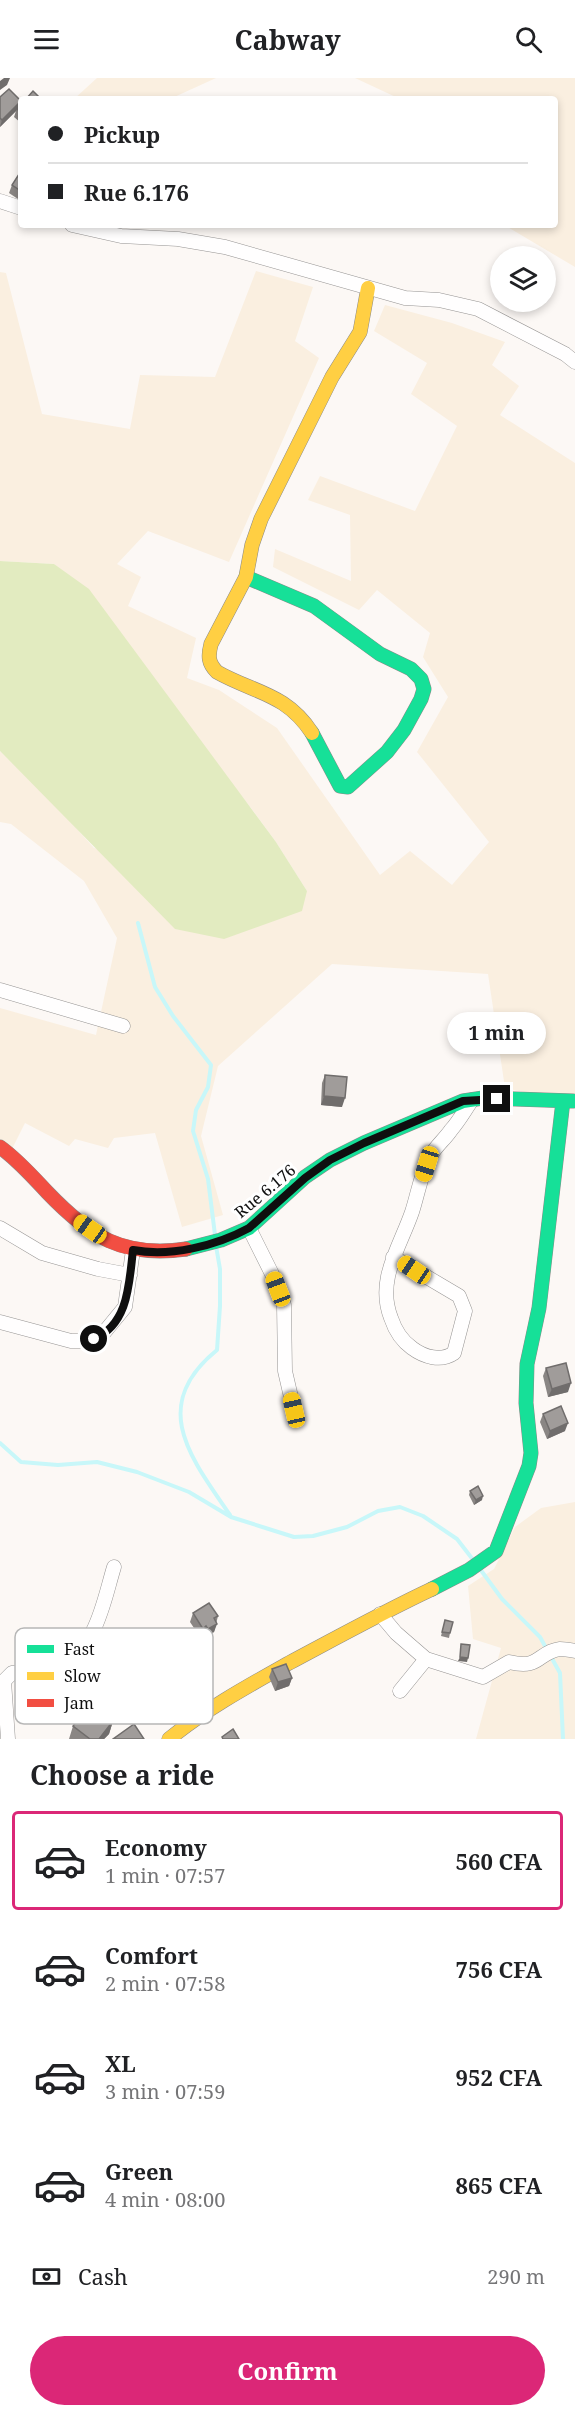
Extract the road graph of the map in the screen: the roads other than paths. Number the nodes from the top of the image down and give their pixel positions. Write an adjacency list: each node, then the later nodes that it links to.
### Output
1 (0, 201): 2 (street)
2 (18, 207)
3 (85, 228): 4 (street)
4 (368, 288): 5 (street); 6 (street)
5 (575, 362)
6 (246, 577): 6 (street)
7 (0, 990): 8 (street)
8 (123, 1026)
9 (472, 1100): 10 (street, Rue 6.176); 13 (street, Rue 6.176); 15 (street)
10 (569, 1101): 20 (street)
11 (0, 1147): 14 (street, Rue 6.176)
12 (0, 1228): 16 (street)
13 (249, 1228): 14 (street, Rue 6.176); 18 (street)
14 (133, 1250): 16 (street)
15 (393, 1257): 15 (street)
16 (130, 1275): 17 (street)
17 (0, 1322)
18 (294, 1410)
19 (114, 1567): 21 (street)
20 (380, 1614): 23 (street); 26 (street)
21 (95, 1628)
22 (575, 1651): 23 (street)
23 (426, 1659): 25 (street)
24 (15, 1673): 28 (street)
25 (400, 1691)
26 (213, 1706)
27 (189, 1724): 29 (street)
28 (8, 1739)
29 (169, 1739)

